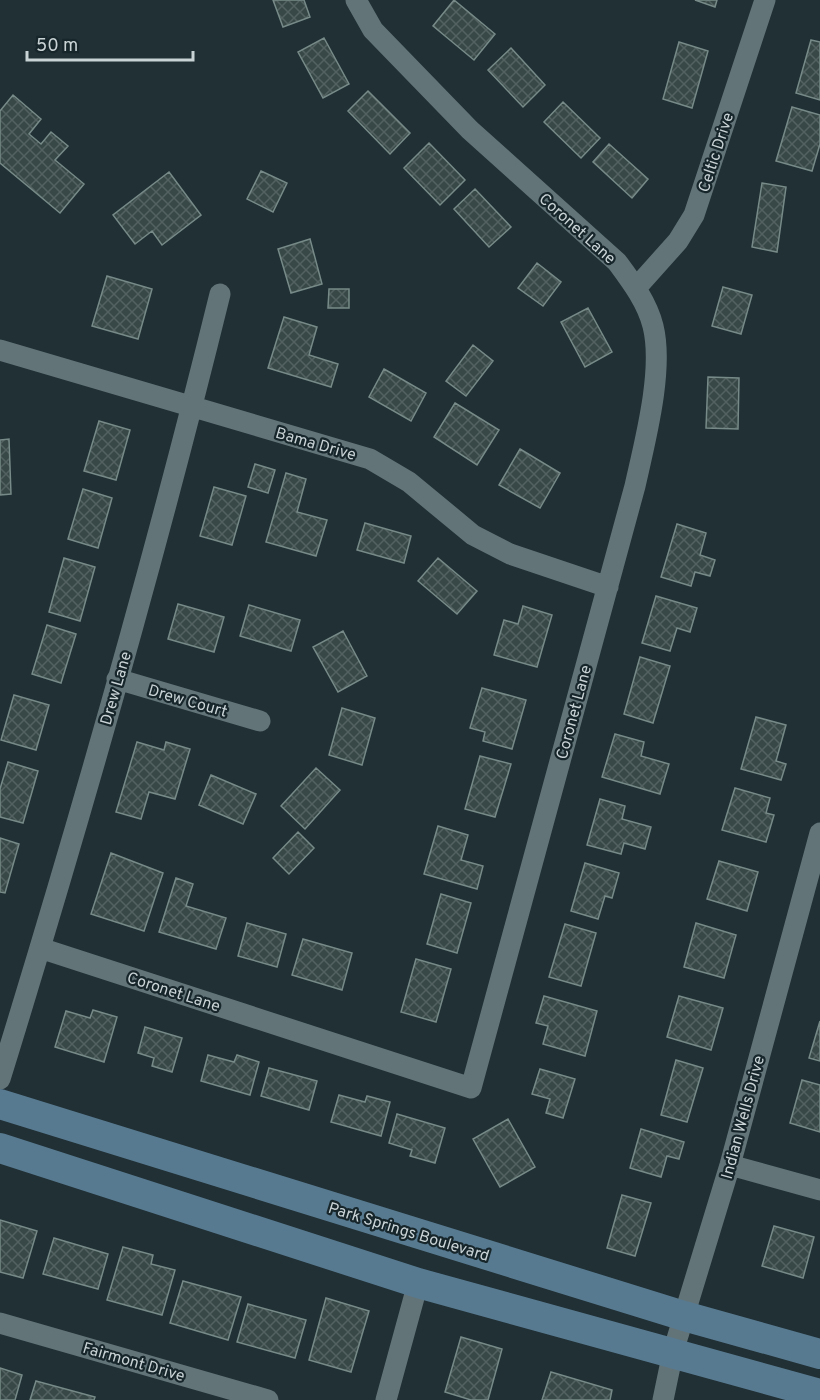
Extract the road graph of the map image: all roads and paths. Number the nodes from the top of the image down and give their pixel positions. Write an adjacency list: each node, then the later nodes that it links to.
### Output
1 (356, 0): 3 (street, Coronet Lane)
2 (765, 0): 3 (street, Celtic Drive)
3 (636, 288): 7 (street, Coronet Lane)
4 (220, 294): 6 (street, Drew Lane)
5 (0, 350): 6 (street, Bama Drive)
6 (192, 406): 7 (street, Bama Drive); 8 (street, Drew Lane)
7 (608, 587): 11 (street, Coronet Lane)
8 (117, 679): 9 (street, Drew Court); 11 (street, Drew Lane)
9 (260, 721)
10 (820, 833): 15 (street, Indian Wells Drive)
11 (40, 948): 12 (street, Drew Lane)
12 (0, 1079)
13 (0, 1104): 18 (main road, Park Springs Boulevard)
14 (0, 1148): 17 (main road)
15 (729, 1165): 16 (street); 18 (street, Indian Wells Drive)
16 (820, 1190)
17 (418, 1283): 20 (main road); 24 (street)
18 (684, 1316): 20 (street, Indian Wells Drive); 21 (main road, Park Springs Boulevard)
19 (0, 1323): 23 (street, Fairmont Drive)
20 (673, 1352): 22 (main road); 25 (street, Indian Wells Drive)
21 (820, 1354)
22 (820, 1394)
23 (268, 1400)
24 (386, 1400)
25 (663, 1400)

